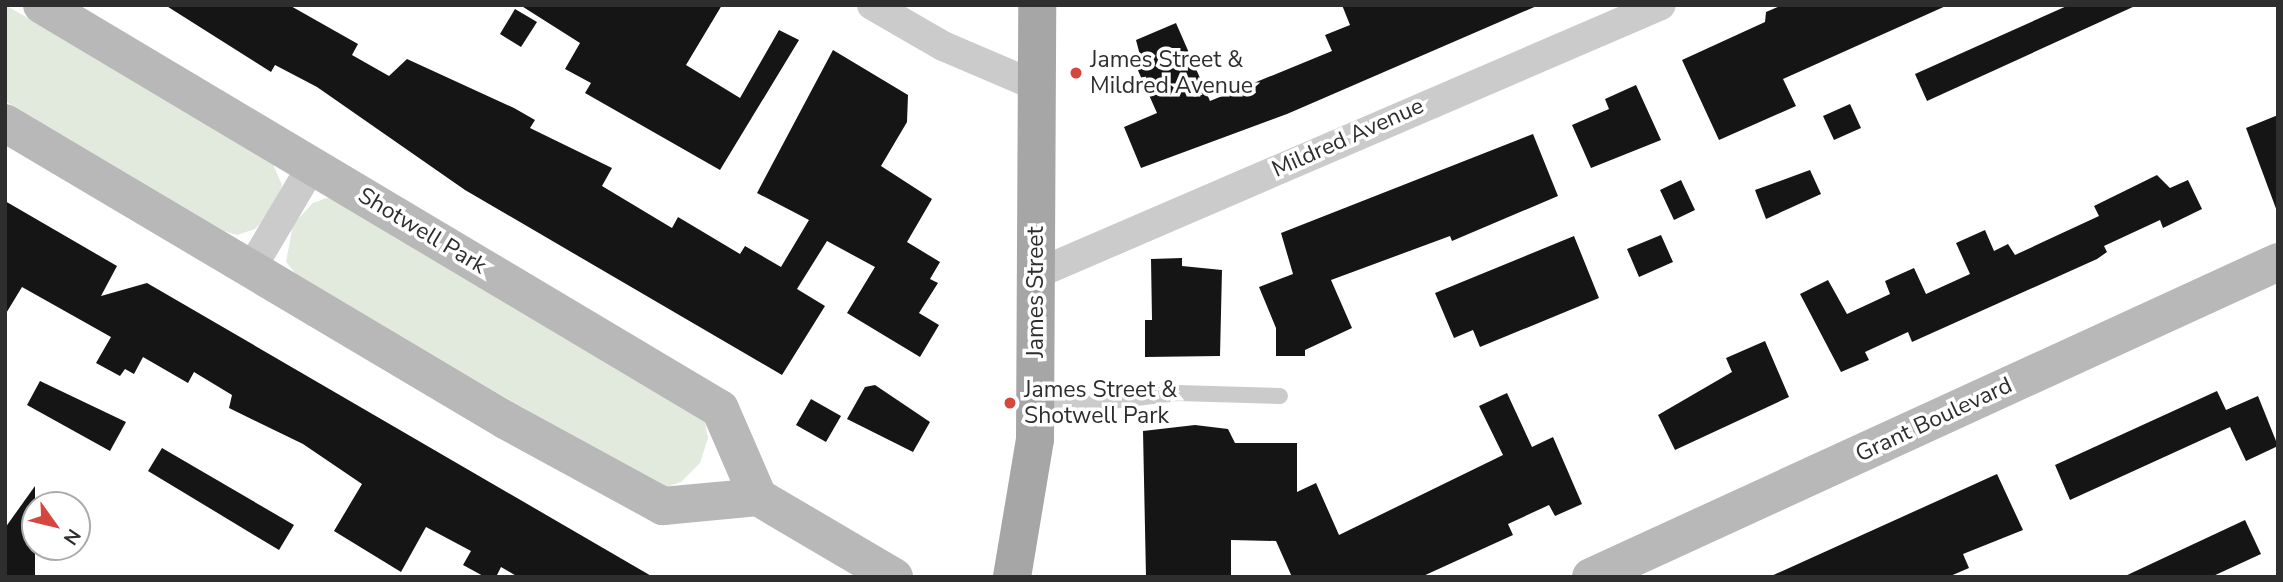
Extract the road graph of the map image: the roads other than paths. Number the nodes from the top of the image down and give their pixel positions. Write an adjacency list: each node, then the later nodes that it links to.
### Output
1 (42, 5): 7 (street, Shotwell Park)
2 (872, 5): 5 (street)
3 (1037, 5): 5 (main road, James Street)
4 (1661, 5): 10 (street, Mildred Avenue)
5 (1037, 86): 10 (main road, James Street)
6 (5, 123): 9 (street)
7 (312, 166): 9 (street); 13 (street, Shotwell Park)
8 (2278, 262): 16 (street, Grant Boulevard)
9 (252, 267): 13 (street)
10 (1036, 274): 12 (main road, James Street)
11 (1280, 396): 12 (lane)
12 (1036, 410): 15 (main road, James Street)
13 (758, 497): 14 (street)
14 (894, 577)
15 (1012, 577)
16 (1591, 577)

